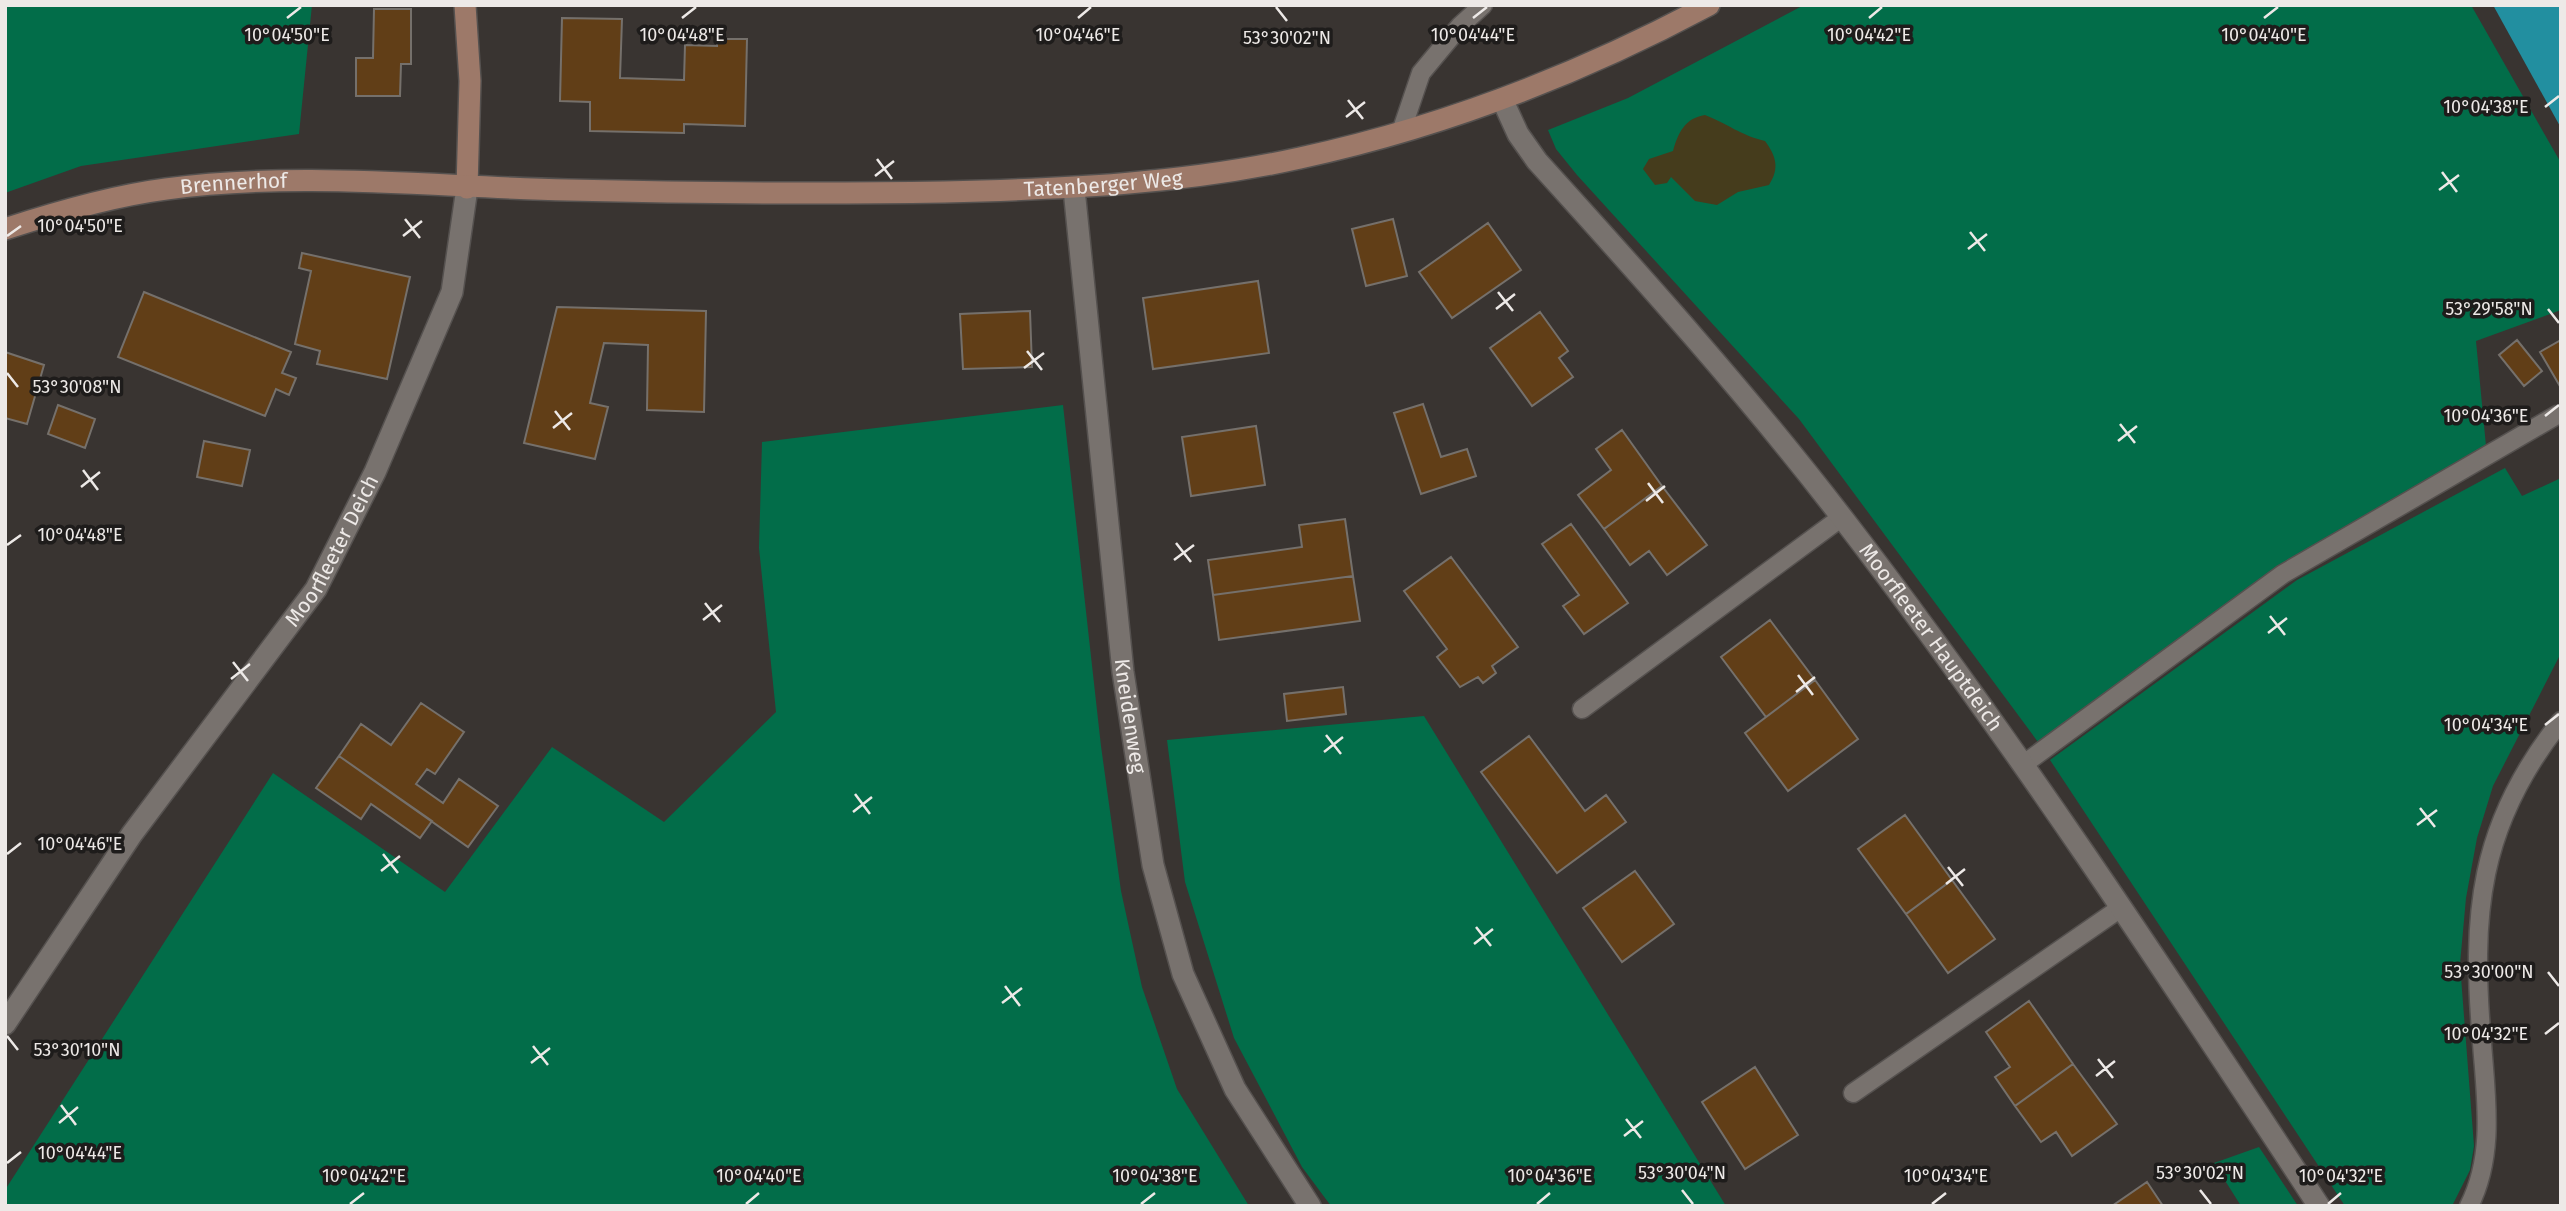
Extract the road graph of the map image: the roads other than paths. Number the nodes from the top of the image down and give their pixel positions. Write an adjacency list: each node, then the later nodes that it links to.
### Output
1 (465, 5): 6 (street, Moorfleeter Deich)
2 (1483, 5): 5 (lane)
3 (1709, 5): 4 (street, Tatenberger Weg)
4 (1502, 99): 5 (street, Tatenberger Weg); 10 (street, Moorfleeter Hauptdeich)
5 (1401, 132): 7 (street, Tatenberger Weg)
6 (467, 188): 7 (street, Tatenberger Weg); 8 (street, Brennerhof); 15 (street, Moorfleeter Deich)
7 (1074, 189): 17 (street, Kneidenweg)
8 (5, 229)
9 (2557, 415): 13 (lane)
10 (1842, 517): 11 (lane); 13 (street, Moorfleeter Hauptdeich)
11 (1582, 709)
12 (2561, 721): 19 (lane)
13 (2024, 764): 14 (street, Moorfleeter Hauptdeich)
14 (2122, 907): 16 (lane); 18 (street, Moorfleeter Hauptdeich)
15 (5, 1024)
16 (1853, 1093)
17 (1310, 1206)
18 (2319, 1206)
19 (2469, 1206)

